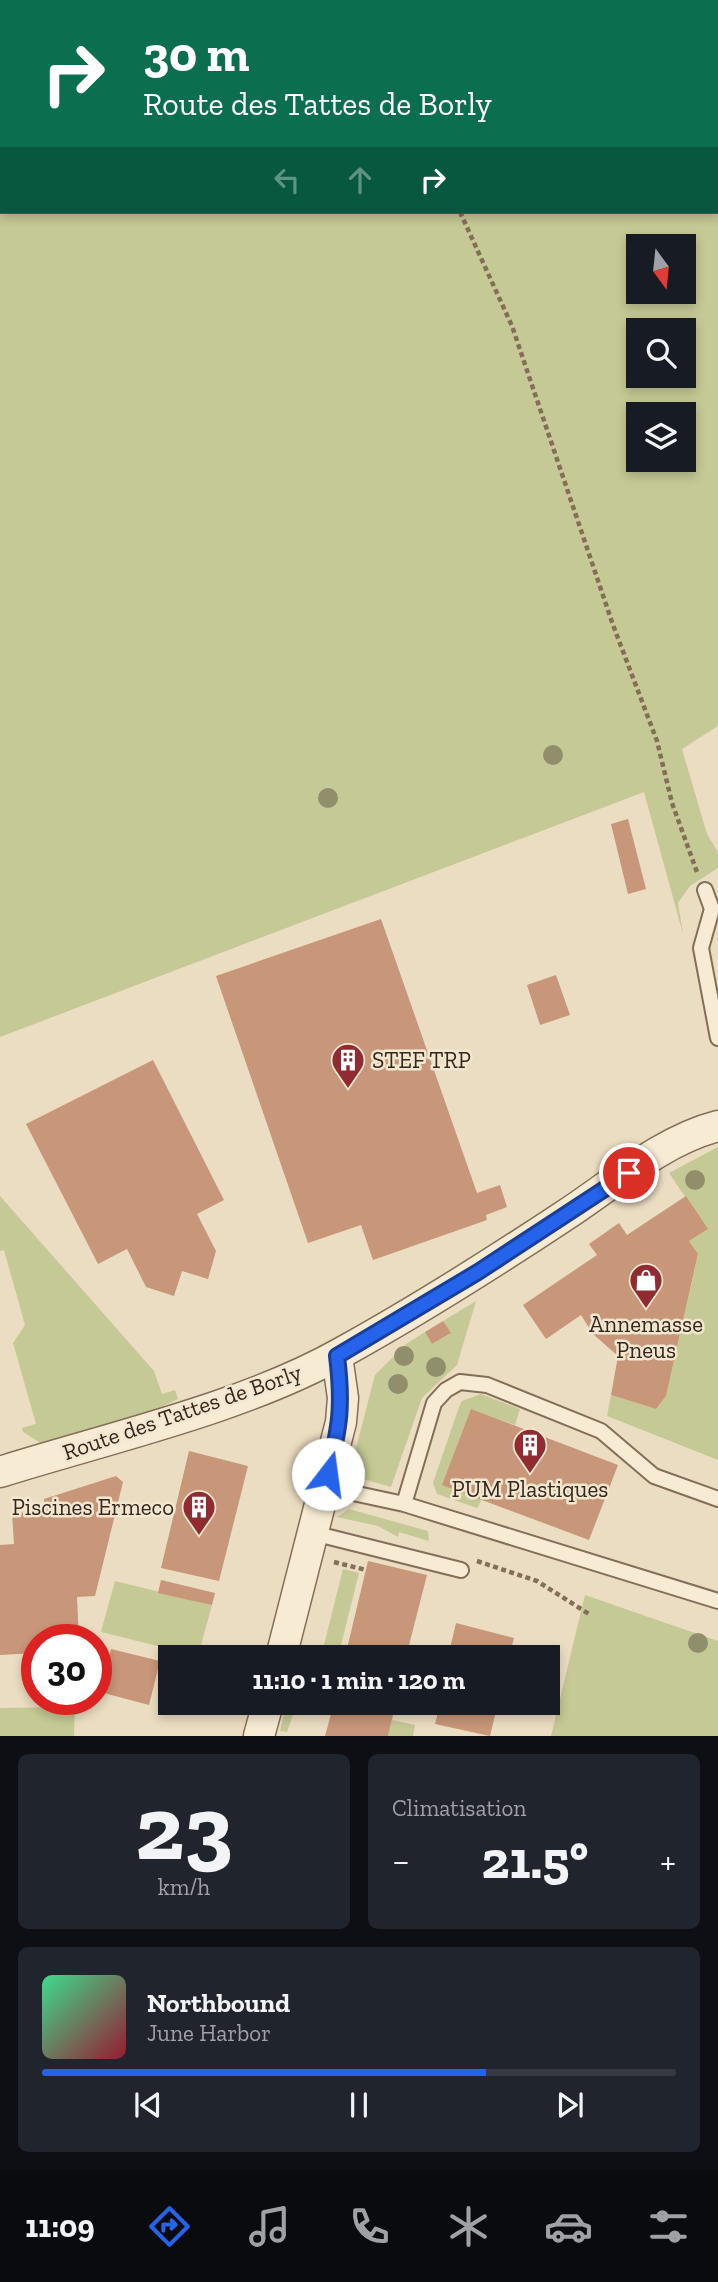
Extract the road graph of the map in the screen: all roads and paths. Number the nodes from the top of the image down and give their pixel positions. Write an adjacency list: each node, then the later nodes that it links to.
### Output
1 (461, 214): 2 (path)
2 (705, 890): 3 (lane)
3 (718, 1038)
4 (718, 1126): 5 (street, Route des Tattes de Borly)
5 (337, 1356): 6 (street, Route des Tattes de Borly); 7 (street)
6 (0, 1472)
7 (325, 1487): 9 (lane); 10 (street)
8 (718, 1499): 9 (lane)
9 (404, 1504): 14 (lane)
10 (313, 1533): 13 (lane); 15 (street)
11 (354, 1567): 12 (path)
12 (366, 1570)
13 (461, 1570)
14 (718, 1601)
15 (284, 1645)
16 (265, 1715): 17 (street)
17 (260, 1736)

